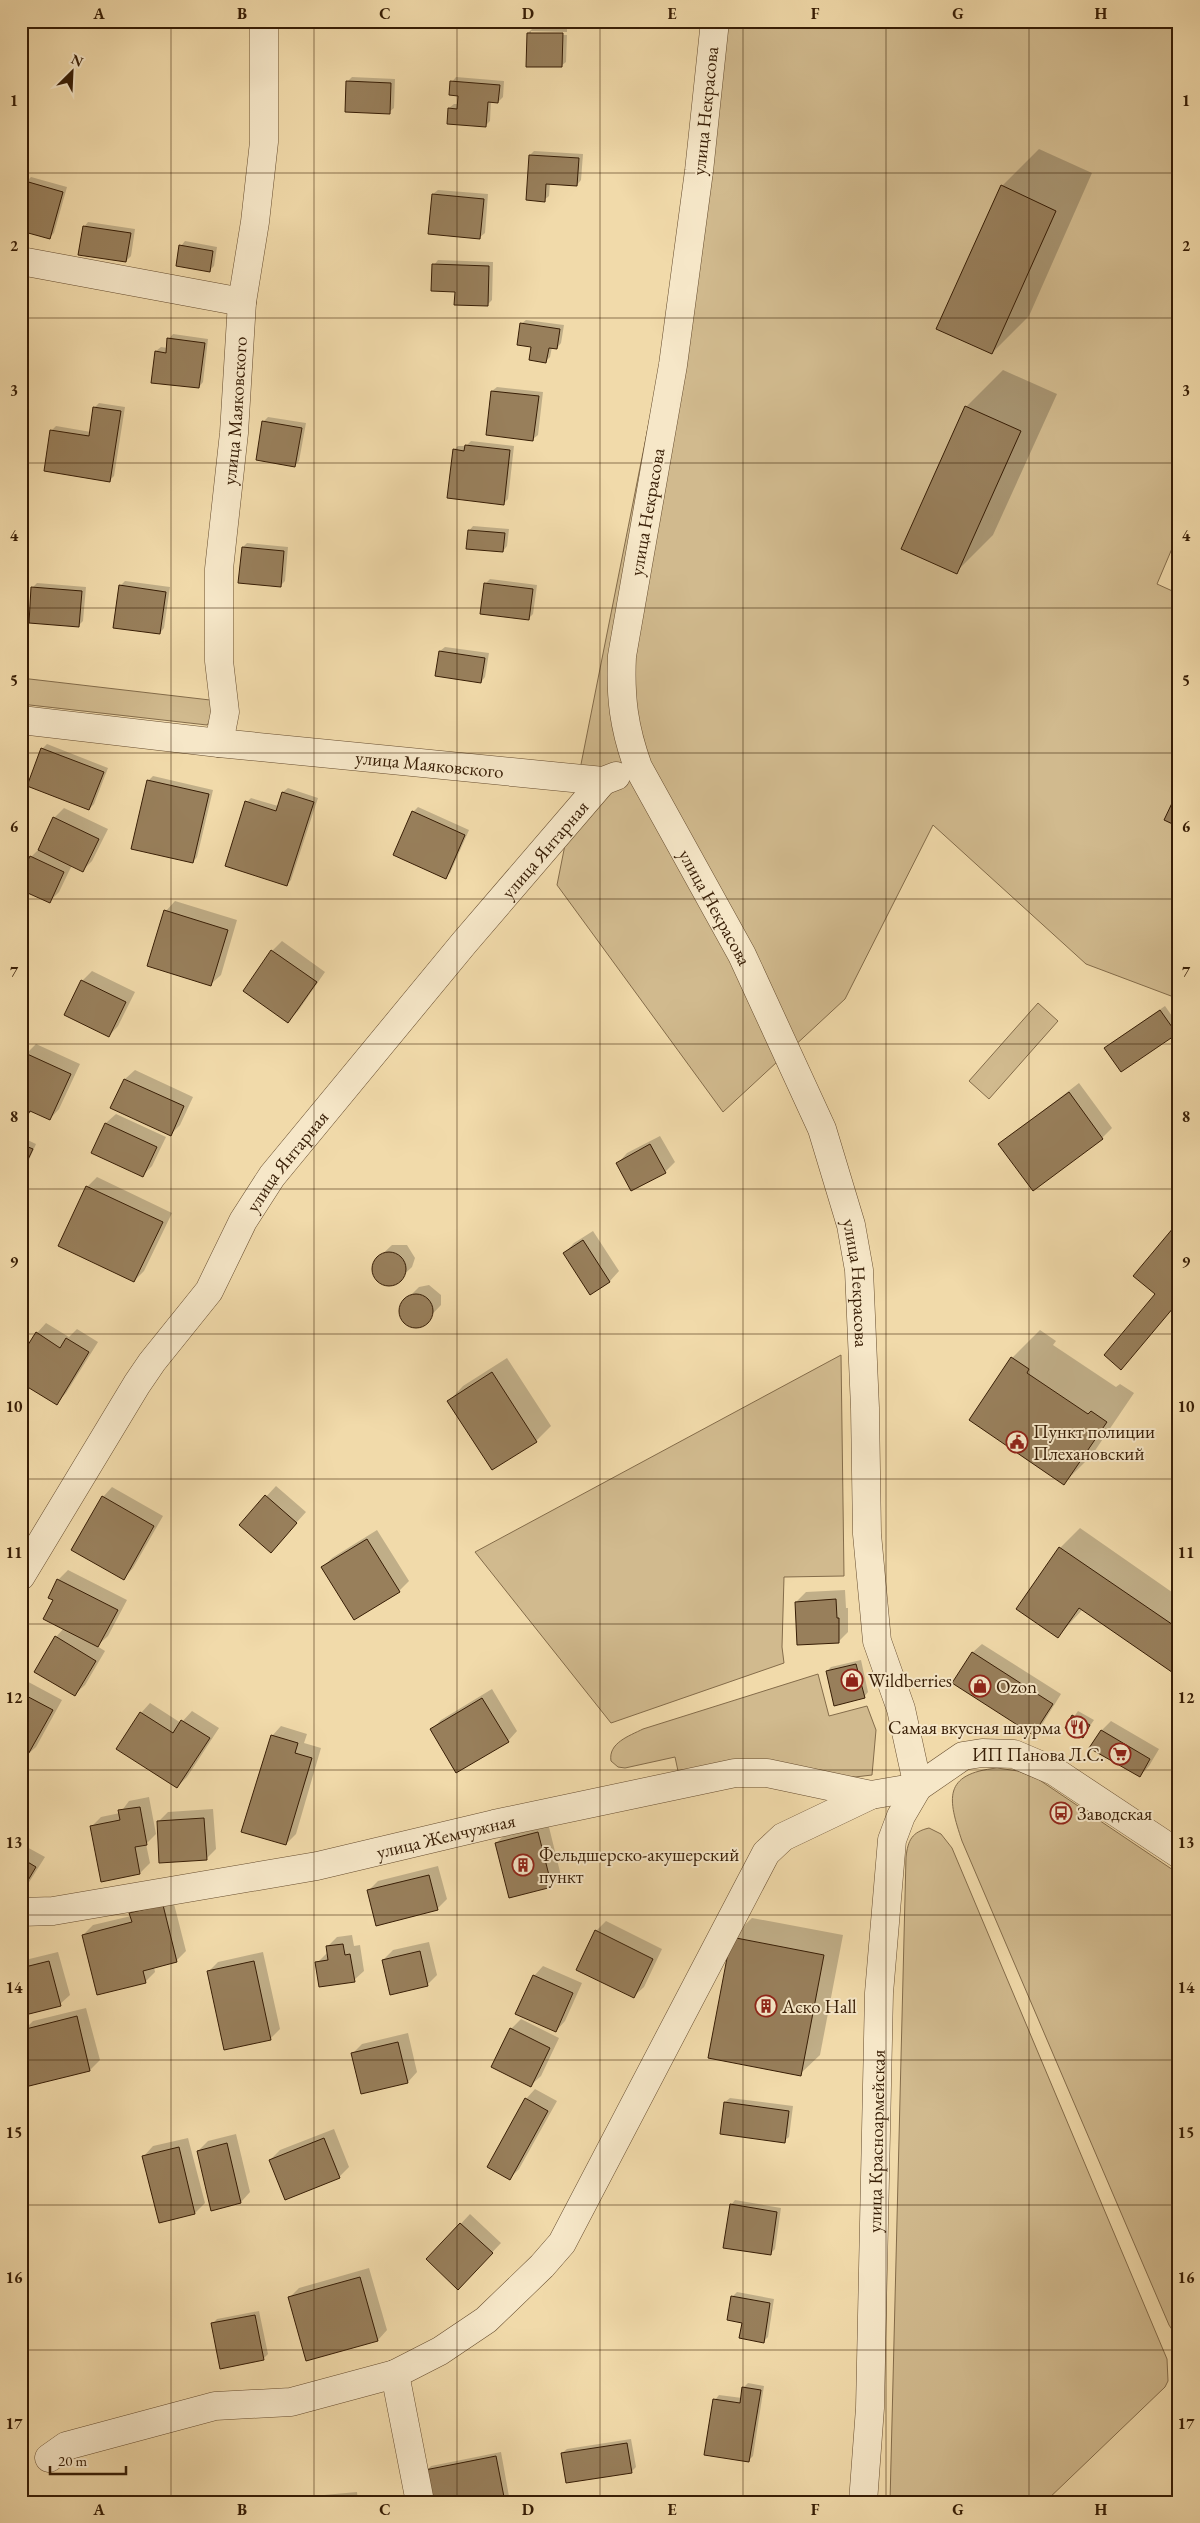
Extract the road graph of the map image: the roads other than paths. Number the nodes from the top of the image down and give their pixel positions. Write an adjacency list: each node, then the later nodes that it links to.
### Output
1 (264, 21): 4 (street, улица Маяковского)
2 (715, 21): 7 (street, улица Некрасова)
3 (21, 261): 4 (street)
4 (242, 302): 6 (street, улица Маяковского)
5 (21, 720): 6 (street, улица Маяковского)
6 (219, 743): 8 (street, улица Маяковского)
7 (638, 767): 8 (street, улица Маяковского); 10 (street, улица Некрасова)
8 (603, 781): 9 (street, улица Янтарная)
9 (21, 1576)
10 (918, 1787): 11 (street); 12 (street); 17 (street, улица Красноармейская)
11 (870, 1795): 13 (street, улица Жемчужная); 14 (street)
12 (1179, 1854)
13 (21, 1912)
14 (395, 2374): 15 (street); 16 (street)
15 (49, 2458)
16 (420, 2502)
17 (862, 2502)

